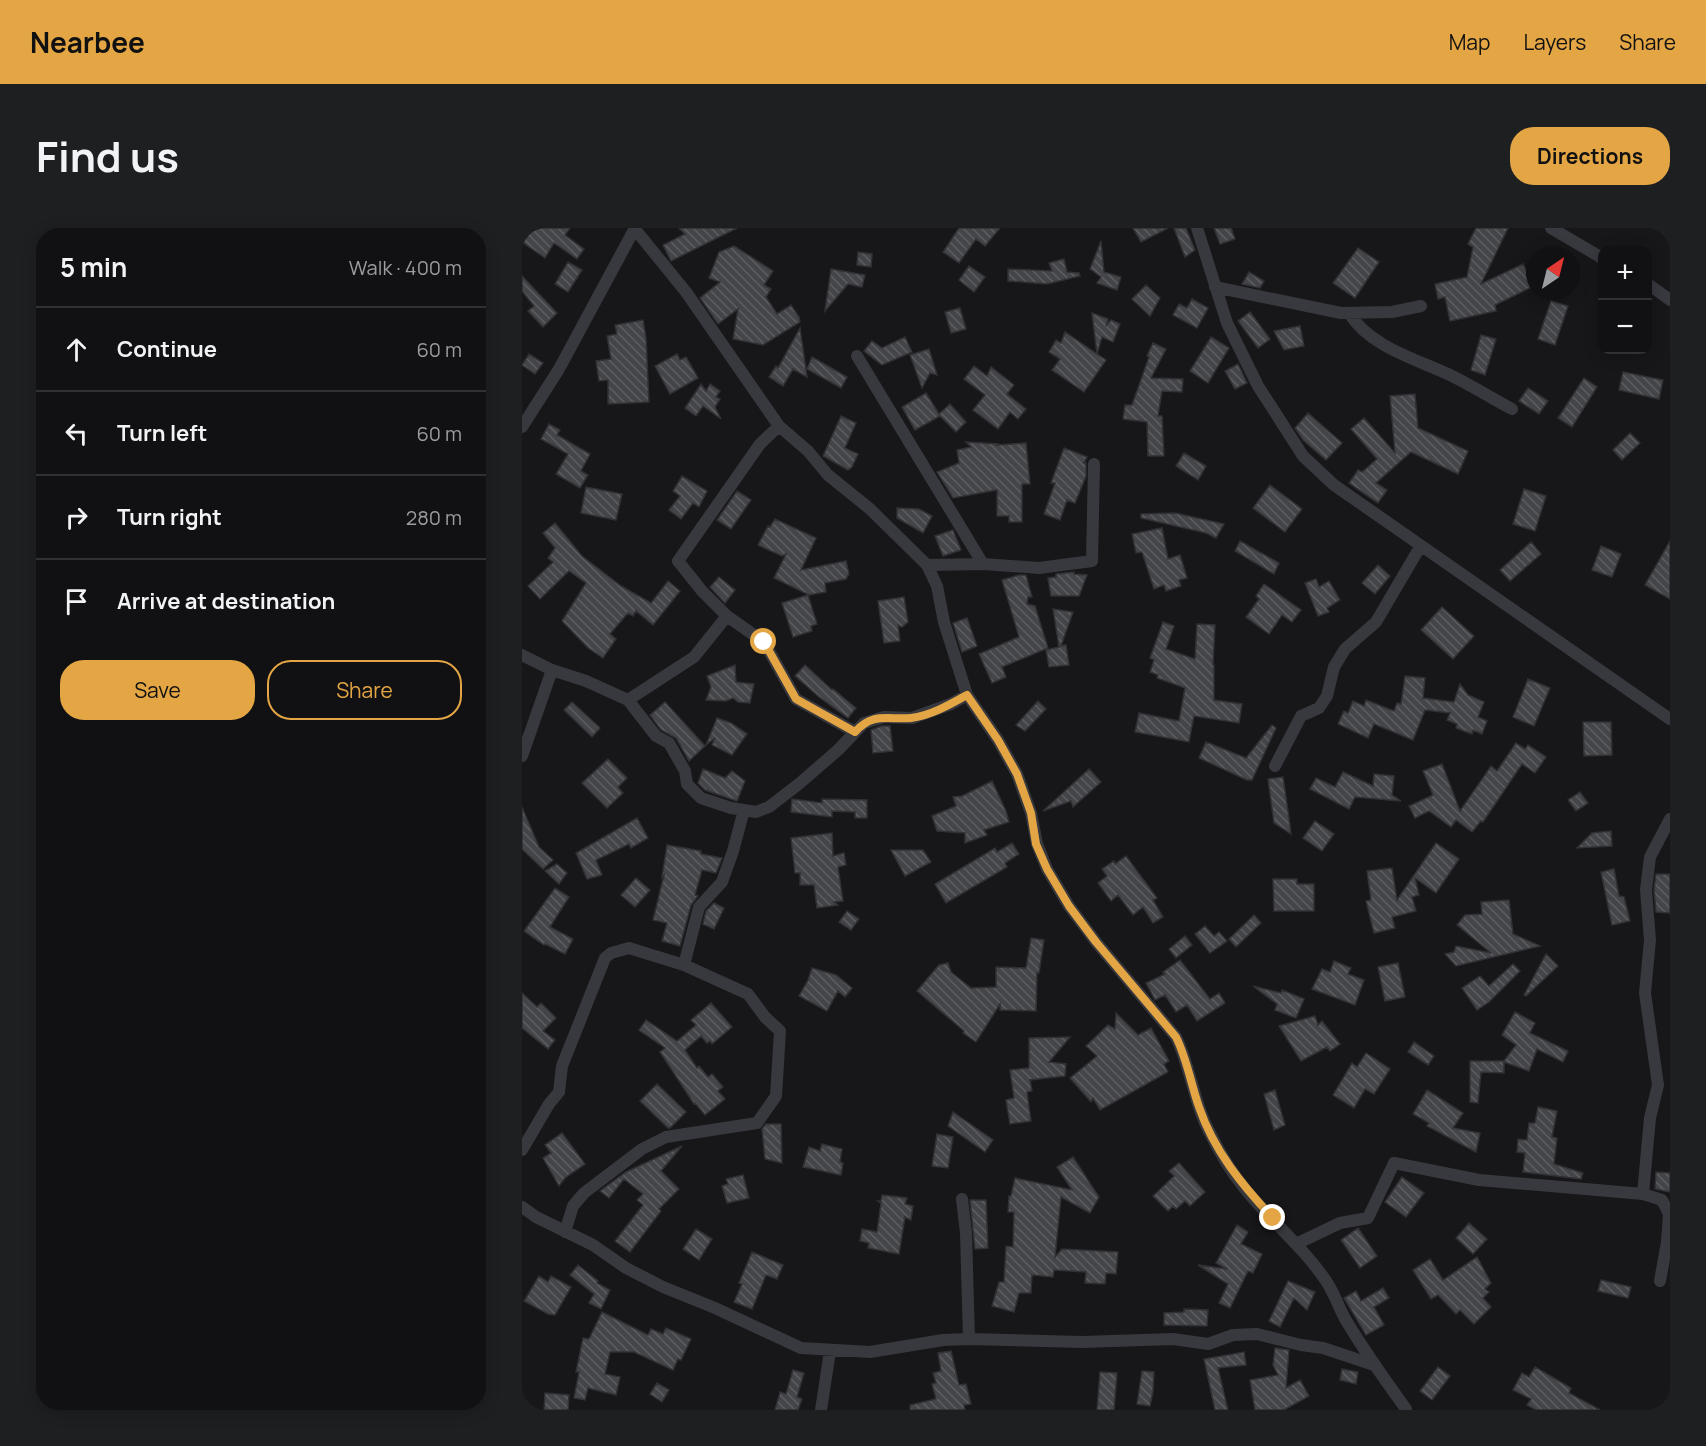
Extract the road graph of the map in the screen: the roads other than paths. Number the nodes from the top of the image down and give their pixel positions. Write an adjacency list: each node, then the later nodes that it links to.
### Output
1 (635, 228): 12 (street); 13 (street)
2 (1197, 228): 5 (street)
3 (1551, 228): 4 (street)
4 (1598, 256)
5 (1215, 287): 9 (street); 15 (street)
6 (1652, 287): 7 (street)
7 (1670, 300)
8 (1422, 306): 9 (street)
9 (1349, 313): 11 (street)
10 (857, 356): 16 (street)
11 (1512, 409)
12 (779, 426): 17 (street); 18 (street)
13 (522, 427)
14 (1094, 464): 16 (street)
15 (1420, 547): 23 (street); 26 (street)
16 (983, 564): 17 (street)
17 (927, 565): 21 (street)
18 (727, 616): 22 (street); 24 (street)
19 (522, 655): 20 (street)
20 (552, 670): 22 (street); 25 (street)
21 (967, 695): 24 (street); 35 (street)
22 (628, 700): 27 (street)
23 (1670, 719)
24 (855, 732): 27 (street)
25 (522, 756)
26 (1275, 766)
27 (744, 810): 29 (street)
28 (1670, 819): 31 (street)
29 (684, 965): 30 (street); 34 (street)
30 (522, 1150)
31 (1643, 1194): 35 (street); 36 (street)
32 (962, 1199): 37 (street)
33 (522, 1208): 34 (street)
34 (565, 1232): 38 (street)
35 (1296, 1244): 39 (street)
36 (1659, 1281)
37 (969, 1339): 38 (street); 39 (street)
38 (830, 1351): 40 (street)
39 (1374, 1365): 41 (street)
40 (821, 1410)
41 (1406, 1410)

